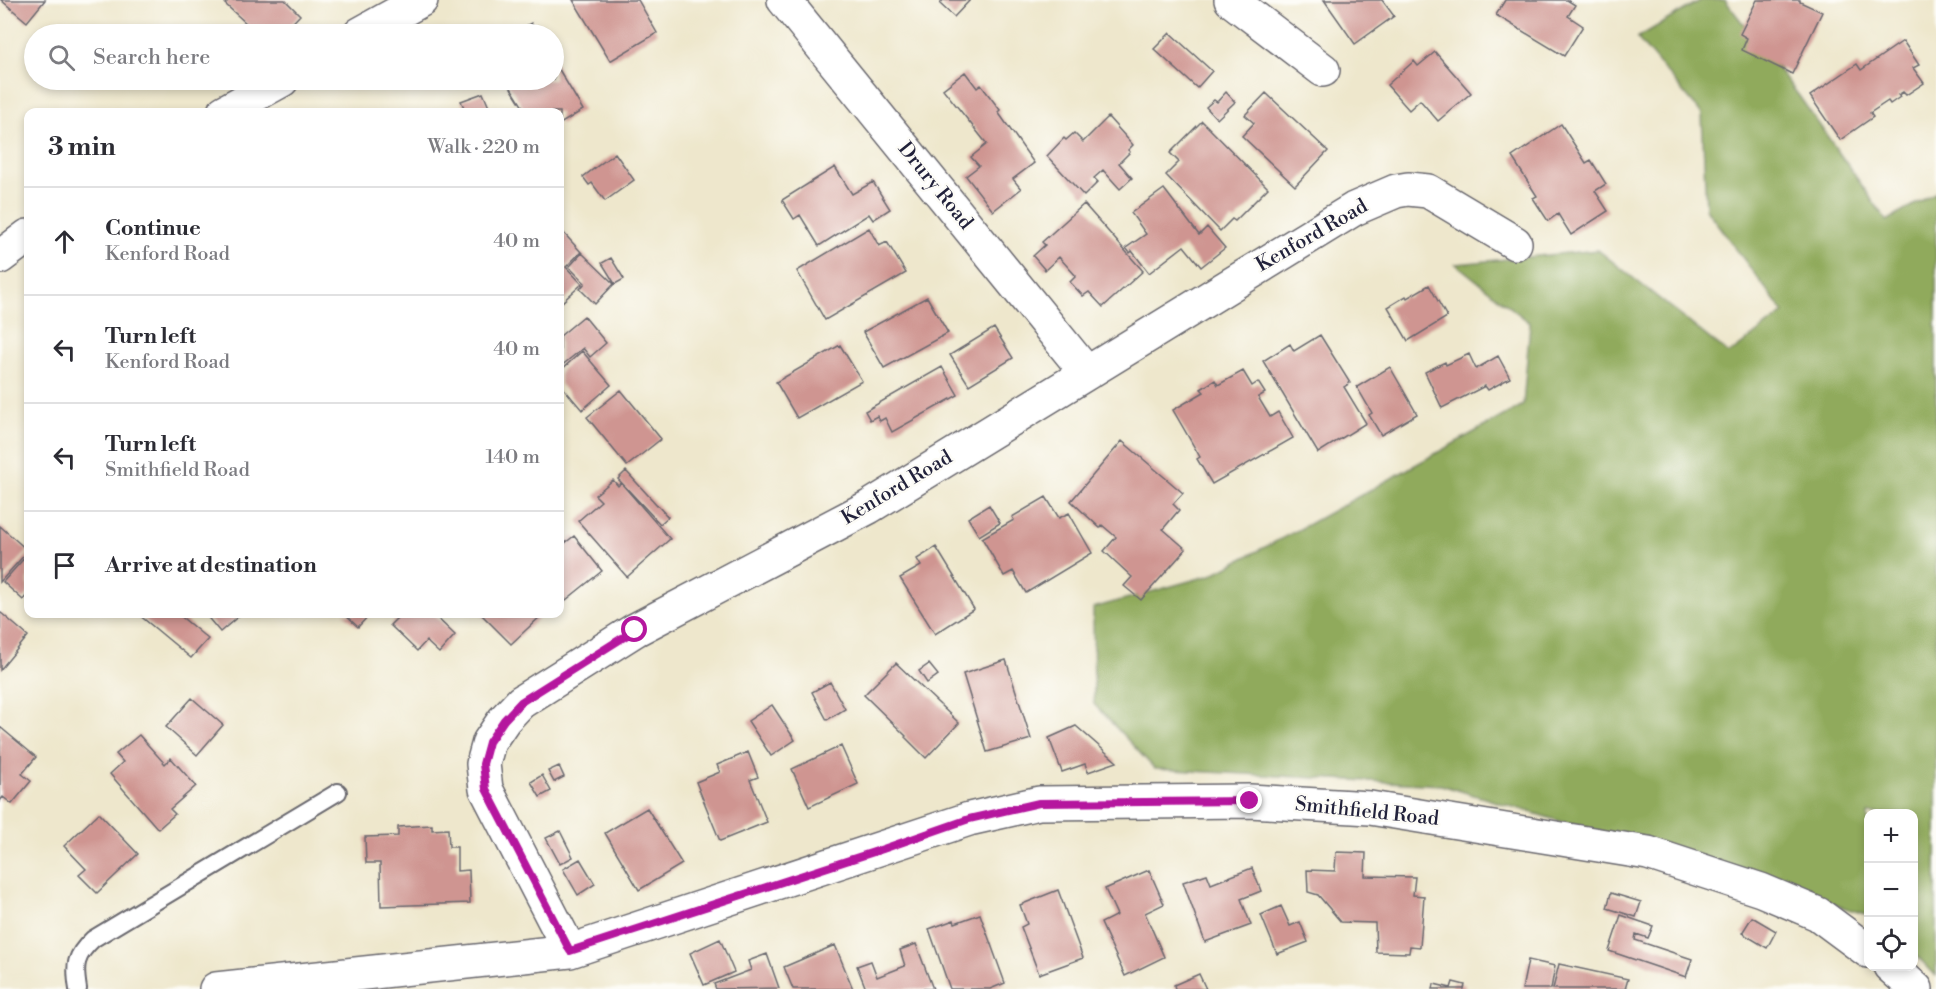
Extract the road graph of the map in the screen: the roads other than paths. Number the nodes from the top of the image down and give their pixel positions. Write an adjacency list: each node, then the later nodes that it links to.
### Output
1 (421, 0): 4 (street)
2 (784, 0): 11 (street, Drury Road)
3 (1231, 0): 5 (street)
4 (378, 24)
5 (1323, 70)
6 (264, 90): 7 (street)
7 (231, 108)
8 (24, 239): 10 (street)
9 (1515, 243): 11 (street, Kenford Road)
10 (0, 257)
11 (1086, 372): 14 (street, Kenford Road)
12 (338, 792): 16 (lane)
13 (1864, 947): 14 (street, Smithfield Road)
14 (570, 951): 17 (street, Smithfield Road)
15 (1896, 971): 18 (street)
16 (78, 989)
17 (216, 989)
18 (1916, 989)

